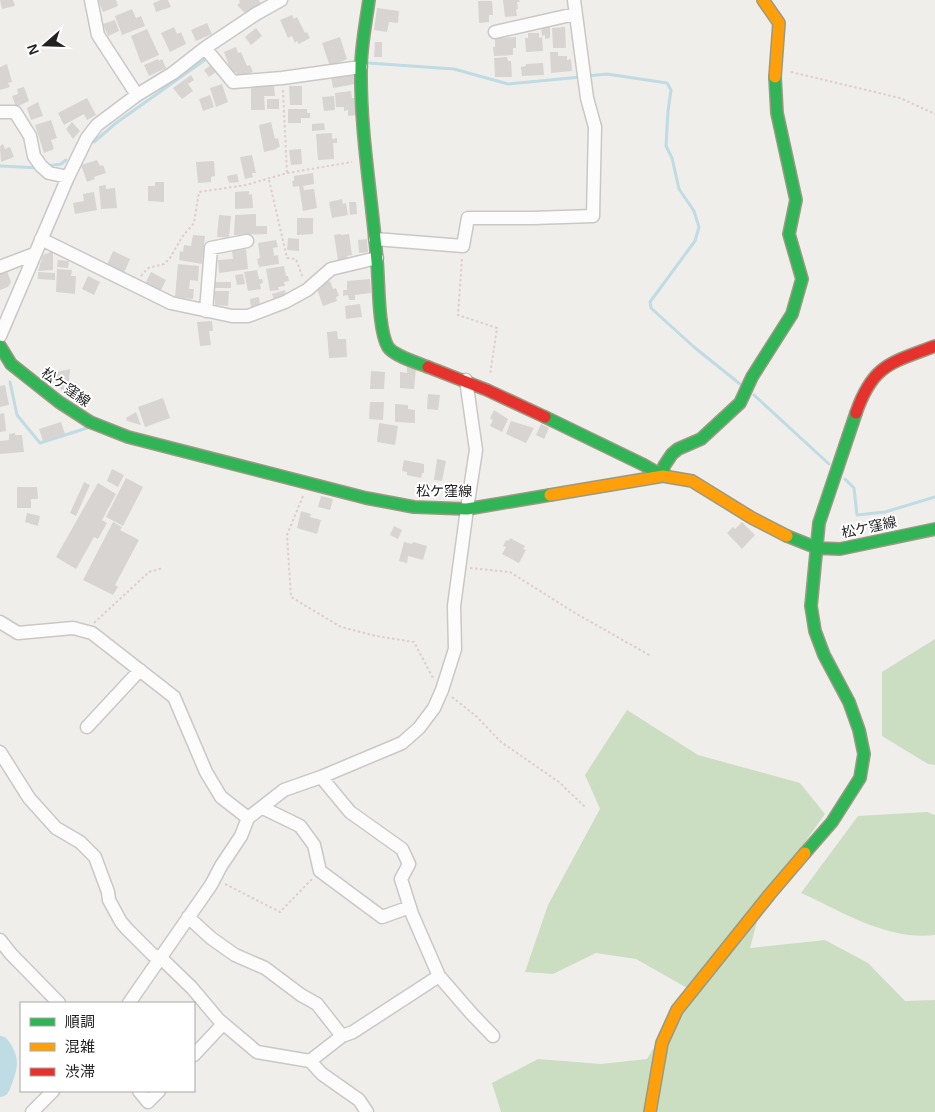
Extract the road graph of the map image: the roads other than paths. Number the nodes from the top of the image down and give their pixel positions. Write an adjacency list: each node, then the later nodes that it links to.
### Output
1 (91, 0): 10 (street)
2 (281, 0): 8 (street)
3 (369, 0): 9 (street)
4 (574, 0): 6 (street)
5 (763, 0): 24 (street)
6 (575, 14): 7 (street); 14 (street)
7 (495, 32)
8 (207, 51): 9 (street); 10 (street)
9 (361, 63): 14 (street)
10 (138, 95): 12 (street)
11 (0, 112): 12 (street)
12 (68, 177): 13 (street)
13 (41, 239): 16 (street); 19 (street)
14 (375, 239): 17 (street)
15 (247, 241): 19 (street)
16 (34, 254): 18 (street); 20 (street)
17 (377, 258): 19 (street); 23 (street)
18 (0, 267)
19 (206, 311)
20 (0, 336)
21 (0, 346): 25 (street, 松ケ窪線)
22 (935, 346): 27 (street)
23 (466, 380): 24 (street); 25 (street)
24 (663, 476): 25 (street, 松ケ窪線); 27 (street, 松ケ窪線)
25 (467, 509): 32 (street)
26 (935, 529): 27 (street, 松ケ窪線)
27 (817, 548): 52 (street)
28 (0, 622): 29 (street)
29 (140, 670): 30 (street); 34 (street)
30 (87, 727)
31 (0, 752): 38 (street)
32 (321, 777): 33 (street); 35 (street)
33 (263, 808): 34 (street); 35 (street)
34 (248, 818): 36 (street)
35 (410, 907): 39 (street)
36 (188, 917): 38 (street); 43 (street)
37 (0, 940): 40 (street)
38 (160, 957): 41 (street); 42 (street)
39 (439, 976): 43 (street); 44 (street)
40 (58, 1002)
41 (130, 1002)
42 (223, 1024): 45 (street); 46 (street)
43 (342, 1036): 46 (street)
44 (493, 1036)
45 (195, 1054)
46 (310, 1061): 51 (street)
47 (52, 1092): 50 (street)
48 (140, 1092): 49 (street)
49 (158, 1092)
50 (32, 1112)
51 (366, 1112)
52 (650, 1112)

